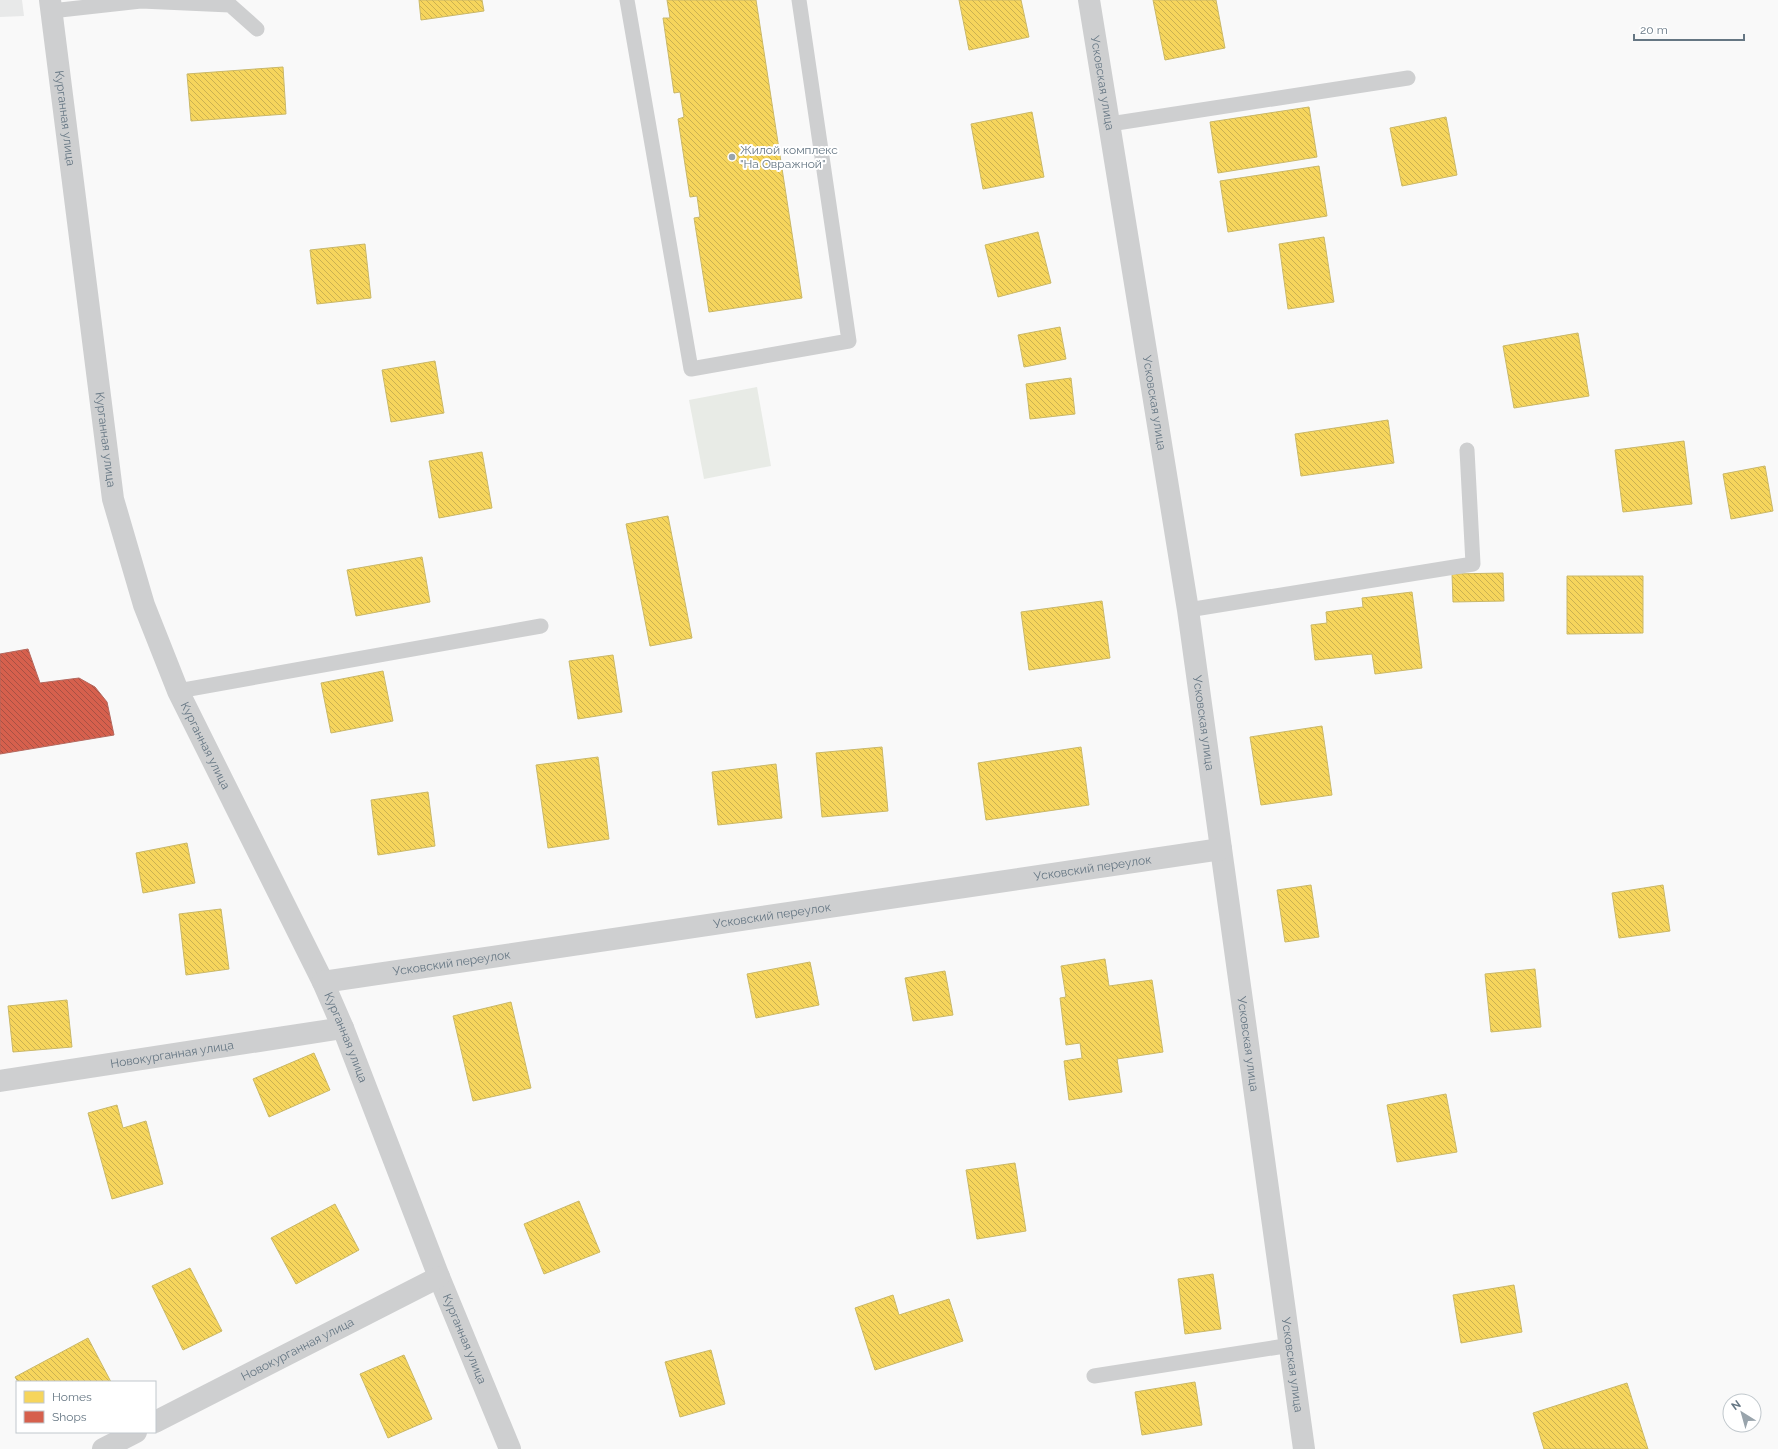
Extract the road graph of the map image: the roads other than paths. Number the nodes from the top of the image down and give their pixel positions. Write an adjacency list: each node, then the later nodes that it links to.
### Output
1 (627, 0): 2 (lane)
2 (799, 0)
3 (1089, 0): 7 (street, Усковская улица)
4 (50, 5): 5 (lane); 11 (street, Курганная улица)
5 (257, 29)
6 (1408, 78): 7 (lane)
7 (1110, 124): 9 (street, Усковская улица)
8 (1467, 450): 9 (lane)
9 (1188, 610): 12 (street, Усковская улица)
10 (542, 626): 11 (lane)
11 (178, 691): 13 (street, Курганная улица)
12 (1221, 849): 13 (street, Усковский переулок); 17 (street, Усковская улица)
13 (322, 982): 14 (street, Курганная улица)
14 (343, 1028): 15 (street, Новокурганная улица); 16 (street, Курганная улица)
15 (0, 1081)
16 (439, 1277): 19 (street, Новокурганная улица); 22 (street, Курганная улица)
17 (1290, 1345): 18 (lane); 23 (street, Усковская улица)
18 (1094, 1376)
19 (156, 1421)
20 (134, 1433): 21 (street)
21 (103, 1449)
22 (510, 1449)
23 (1304, 1449)

